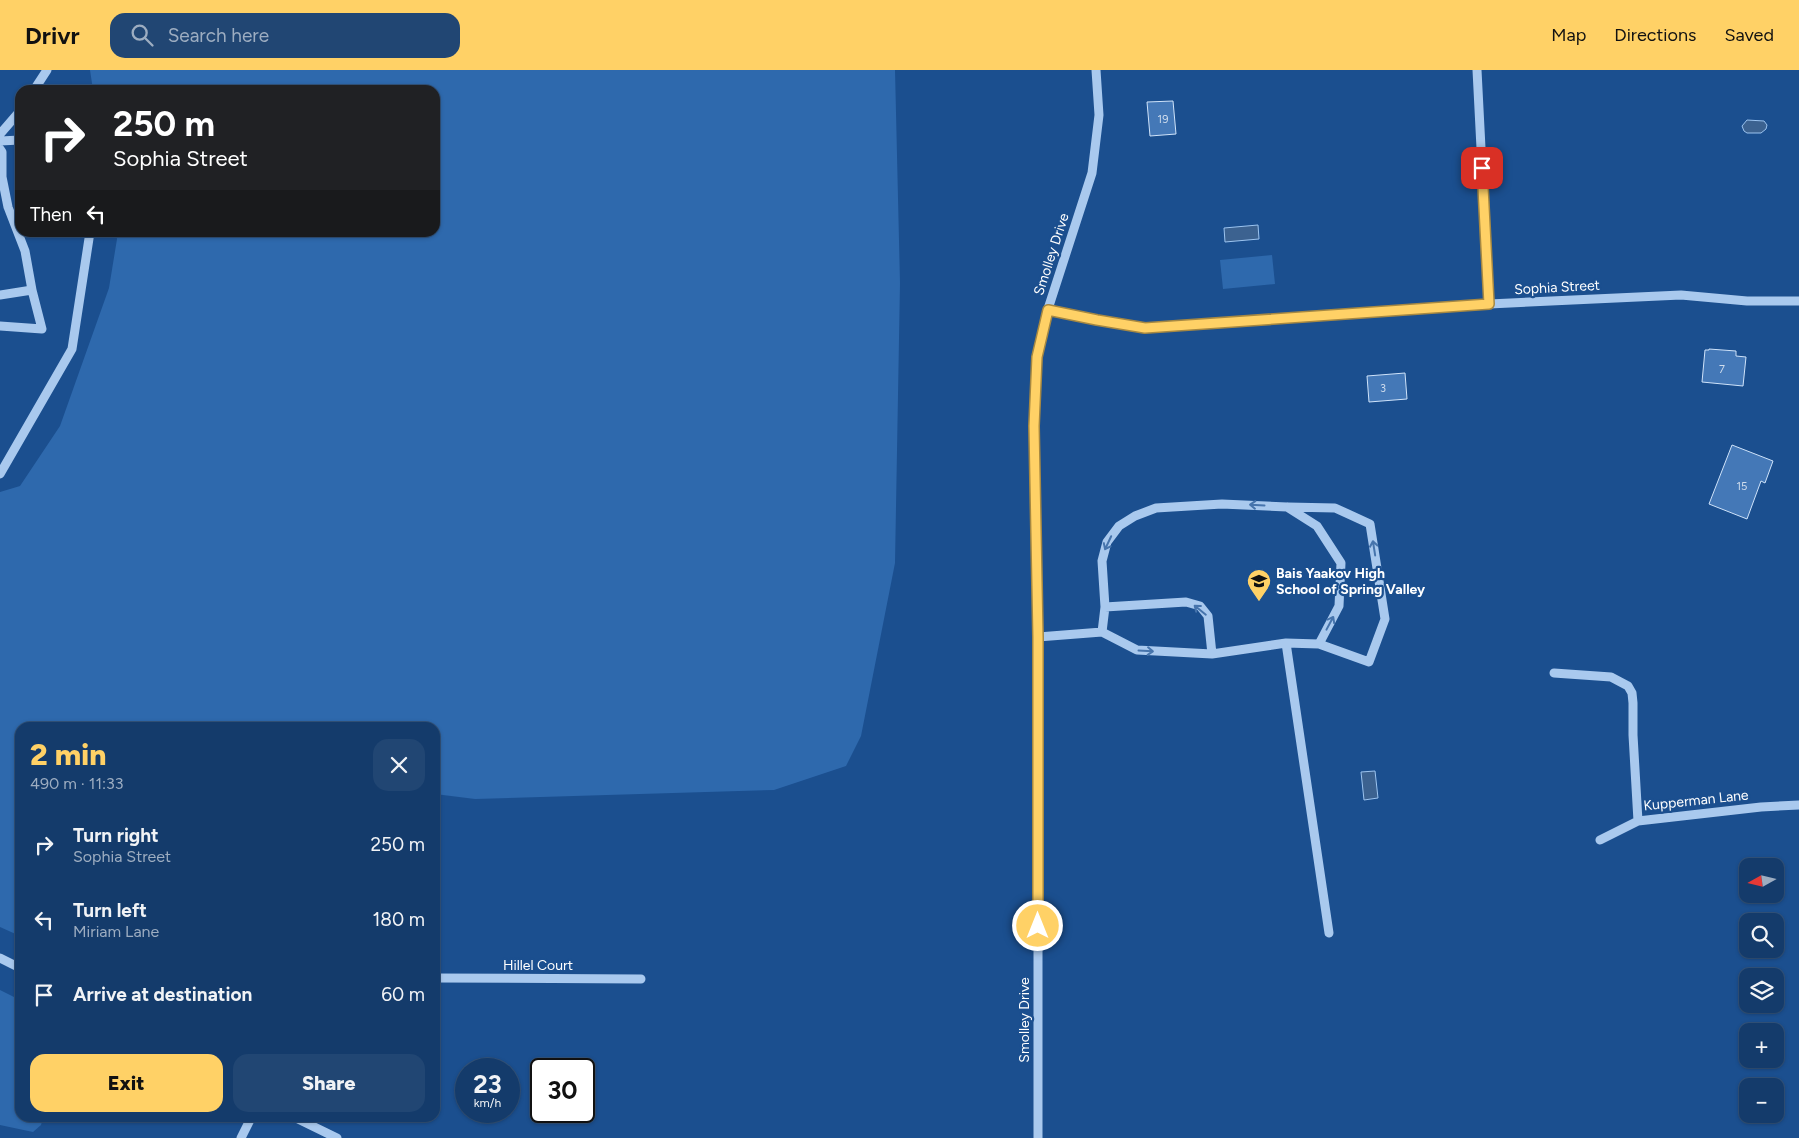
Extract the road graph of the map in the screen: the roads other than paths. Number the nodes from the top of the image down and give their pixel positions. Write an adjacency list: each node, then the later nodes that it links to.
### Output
1 (47, 70): 4 (street)
2 (1096, 70): 17 (street, Smolley Drive)
3 (1477, 70): 16 (street)
4 (37, 85)
5 (15, 117): 6 (street)
6 (0, 134)
7 (15, 140): 8 (street)
8 (0, 141)
9 (0, 149): 10 (street)
10 (15, 226)
11 (19, 237): 13 (street)
12 (89, 237): 19 (street)
13 (32, 290): 14 (street); 18 (street)
14 (0, 295)
15 (1799, 301): 16 (street, Sophia Street)
16 (1489, 304): 17 (street, Sophia Street)
17 (1048, 310): 23 (street, Smolley Drive)
18 (0, 326)
19 (0, 474)
20 (1287, 507): 21 (street, one-way to 21); 25 (street, one-way to 20); 25 (street, one-way to 20)
21 (1105, 607): 22 (street); 26 (street, one-way to 21)
22 (1102, 632): 23 (street); 26 (street, one-way to 26)
23 (1038, 637): 40 (street, Smolley Drive)
24 (1286, 643): 25 (street); 26 (street); 31 (street)
25 (1319, 644)
26 (1212, 654)
27 (1554, 673): 29 (street)
28 (1799, 805): 29 (street, Kupperman Lane)
29 (1638, 820): 30 (street, Kupperman Lane)
30 (1600, 840)
31 (1329, 933)
32 (0, 958): 33 (street)
33 (15, 966)
34 (440, 978): 35 (street, Hillel Court)
35 (641, 979)
36 (250, 1122): 38 (street)
37 (304, 1122): 39 (street)
38 (241, 1138)
39 (337, 1138)
40 (1038, 1138)

